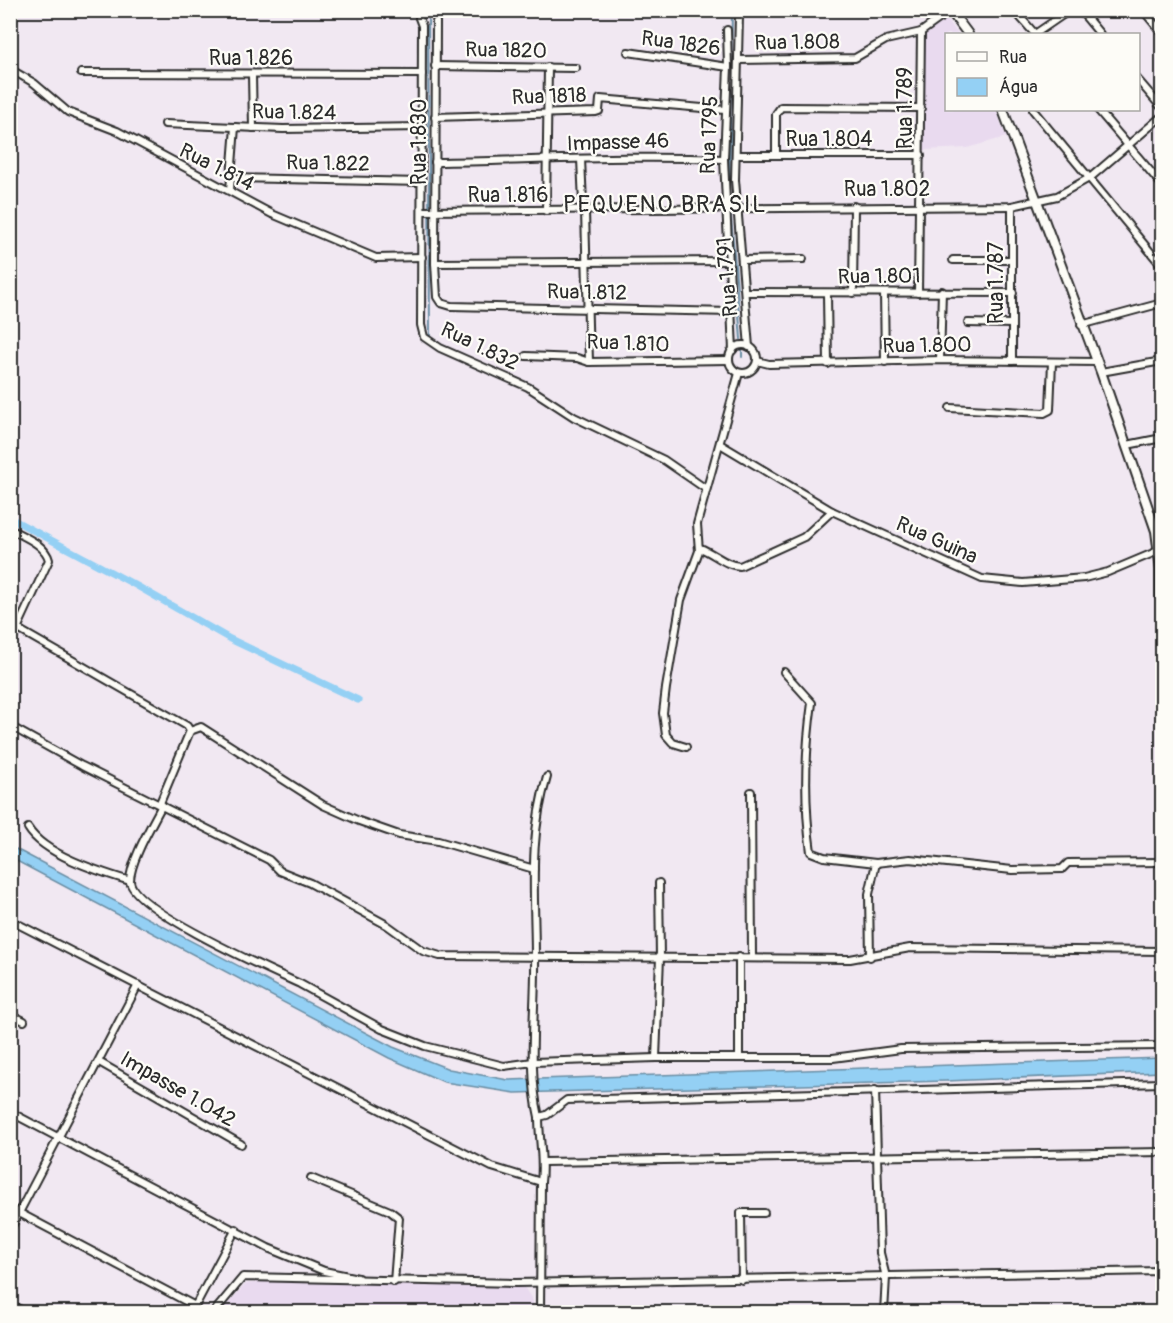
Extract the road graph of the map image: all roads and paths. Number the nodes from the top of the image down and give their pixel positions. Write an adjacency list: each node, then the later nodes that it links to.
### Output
1 (1014, 10): 12 (street)
2 (1070, 10): 13 (street)
3 (1080, 10): 14 (street)
4 (1143, 10): 15 (street)
5 (950, 11): 10 (street, Rua 1.808); 11 (street)
6 (739, 16): 17 (street, Rua 1.791)
7 (419, 18): 24 (street, Rua 1.832)
8 (436, 22): 18 (street, Rua 1.830)
9 (727, 30): 20 (street, Rua 1795)
10 (921, 32): 17 (street, Rua 1.808); 27 (street, Rua 1.789)
11 (967, 33)
12 (1034, 33)
13 (1036, 33)
14 (1099, 33)
15 (1162, 33)
16 (628, 52): 20 (street, Rua 1826)
17 (739, 60): 41 (street, Rua 1.791)
18 (435, 66): 19 (street, Rua 1820); 35 (street, Rua 1.830)
19 (548, 67): 21 (street, Rua 1820); 33 (street)
20 (728, 67): 29 (street, Rua 1795)
21 (576, 68)
22 (10, 69): 52 (street, Rua 1.814)
23 (81, 74): 25 (street, Rua 1.826)
24 (422, 74): 25 (street, Rua 1.826); 38 (street, Rua 1.832)
25 (252, 75): 39 (street)
26 (1140, 82): 28 (street)
27 (921, 108): 42 (street); 43 (street, Rua 1.789)
28 (1162, 108)
29 (725, 110): 33 (street, Rua 1818); 45 (street, Rua 1795)
30 (1003, 111): 53 (street)
31 (1034, 111): 48 (street)
32 (1099, 111): 40 (street)
33 (548, 113): 35 (street, Rua 1818); 46 (street)
34 (1162, 116): 40 (street, Rua 1.802)
35 (435, 117): 47 (street, Rua 1.830)
36 (165, 124): 37 (street, Rua 1.824)
37 (235, 127): 39 (street, Rua 1.824); 49 (street)
38 (422, 127): 39 (street, Rua 1.824); 50 (street, Rua 1.832)
39 (253, 128)
40 (1129, 146): 48 (street, Rua 1.802); 51 (street)
41 (736, 155): 42 (street, Rua 1.804); 58 (street, Rua 1.791)
42 (776, 155): 43 (street, Rua 1.804)
43 (921, 155): 56 (street, Rua 1.789)
44 (581, 159): 45 (street, Impasse 46); 46 (street, Impasse 46); 54 (street)
45 (724, 159): 59 (street, Rua 1795)
46 (549, 161): 47 (street, Impasse 46); 61 (street)
47 (435, 162): 63 (street, Rua 1.830)
48 (1091, 177): 53 (street, Rua 1.802); 72 (street)
49 (232, 178): 50 (street, Rua 1.822); 52 (street)
50 (422, 182): 60 (street, Rua 1.832)
51 (1162, 185)
52 (230, 190): 64 (street, Rua 1.814)
53 (1037, 202): 57 (street, Rua 1.802); 86 (street)
54 (583, 203)
55 (854, 206): 56 (street, Rua 1.802); 58 (street, Rua 1.802); 75 (street)
56 (920, 206): 57 (street, Rua 1.802); 77 (street, Rua 1.789)
57 (1012, 206): 68 (street, Rua 1.787)
58 (737, 207): 59 (street, Rua 1.802); 66 (street, Rua 1.791)
59 (725, 208): 62 (street, Rua 1.816); 69 (street, Rua 1795)
60 (423, 211): 63 (street, Rua 1.816); 64 (street, Rua 1.832)
61 (546, 211): 62 (street, Rua 1.816); 63 (street, Rua 1.816)
62 (585, 211): 70 (street)
63 (435, 212): 71 (street, Rua 1.830)
64 (422, 257): 106 (street, Rua 1.832)
65 (803, 259): 66 (street)
66 (744, 260): 73 (street, Rua 1.791)
67 (953, 260): 68 (street)
68 (1012, 260): 78 (street, Rua 1.787)
69 (729, 261): 70 (street); 83 (street, Rua 1795)
70 (589, 262): 71 (street); 82 (street)
71 (435, 263): 80 (street, Rua 1.830)
72 (1162, 266)
73 (745, 291): 79 (street, Rua 1.801); 87 (street, Rua 1.791)
74 (942, 291): 77 (street, Rua 1.801); 78 (street, Rua 1.801); 91 (street)
75 (853, 293): 76 (street, Rua 1.801); 79 (street, Rua 1.801)
76 (884, 293): 77 (street, Rua 1.801); 96 (street)
77 (918, 293)
78 (1013, 293): 85 (street, Rua 1.787)
79 (827, 294): 99 (street)
80 (441, 303): 82 (street, Rua 1.812)
81 (1162, 303): 86 (street)
82 (589, 309): 83 (street, Rua 1.812); 95 (street)
83 (732, 312): 88 (street, Rua 1795)
84 (968, 323): 85 (street)
85 (1012, 324): 93 (street, Rua 1.787)
86 (1082, 325): 98 (street)
87 (749, 347): 88 (street); 92 (street)
88 (733, 350): 90 (street)
89 (526, 356): 95 (street, Rua 1.810)
90 (729, 360): 95 (street, Rua 1.810); 101 (street)
91 (940, 360): 93 (street, Rua 1.800); 96 (street, Rua 1.800)
92 (757, 361): 99 (street, Rua 1.800); 101 (street)
93 (1012, 361): 97 (street, Rua 1.800)
94 (1162, 361): 100 (street)
95 (589, 362)
96 (885, 362): 99 (street, Rua 1.800)
97 (1052, 362): 98 (street, Rua 1.800); 102 (street)
98 (1097, 362): 100 (street)
99 (828, 364)
100 (1101, 372): 105 (street)
101 (739, 373): 104 (street)
102 (950, 408)
103 (1162, 438): 105 (street)
104 (720, 444): 106 (street); 107 (street, Rua Guina)
105 (1127, 445): 109 (street)
106 (706, 489): 110 (street)
107 (832, 511): 110 (street); 111 (street, Rua Guina)
108 (10, 529): 113 (street)
109 (1159, 531): 111 (street)
110 (700, 548): 119 (street)
111 (1158, 551): 112 (street)
112 (1162, 582): 115 (street)
113 (18, 629): 114 (street); 118 (street)
114 (10, 644)
115 (1162, 661)
116 (784, 672): 125 (street)
117 (10, 726): 122 (street)
118 (190, 731): 122 (street); 126 (street)
119 (686, 747)
120 (547, 777): 126 (street)
121 (751, 792): 133 (street)
122 (161, 804): 127 (street); 135 (street)
123 (28, 828): 127 (street)
124 (1162, 862): 125 (street)
125 (876, 863): 134 (street)
126 (534, 869): 135 (street)
127 (130, 881): 143 (street)
128 (659, 883): 131 (street)
129 (10, 920): 136 (street)
130 (1162, 951): 134 (street)
131 (660, 957): 132 (street); 135 (street); 141 (street)
132 (739, 957): 133 (street); 140 (street)
133 (752, 957): 134 (street)
134 (870, 957)
135 (536, 958): 143 (street)
136 (138, 985): 142 (street); 154 (street)
137 (10, 1014): 138 (street)
138 (24, 1021)
139 (1162, 1046): 140 (street)
140 (739, 1056): 141 (street)
141 (656, 1058): 143 (street)
142 (99, 1062): 148 (street); 149 (street, Impasse 1.042)
143 (533, 1062): 147 (street)
144 (1162, 1083): 145 (street)
145 (875, 1090): 147 (street); 151 (street)
146 (10, 1112): 148 (street)
147 (539, 1117): 152 (street)
148 (60, 1139): 156 (street); 158 (street)
149 (241, 1144)
150 (1162, 1152): 151 (street)
151 (877, 1157): 152 (street); 161 (street)
152 (544, 1162): 154 (street)
153 (311, 1178): 164 (street)
154 (541, 1182): 165 (street)
155 (10, 1208): 156 (street)
156 (20, 1213): 159 (street); 167 (street)
157 (764, 1213): 162 (street)
158 (236, 1229): 163 (street); 167 (street)
159 (10, 1230)
160 (1162, 1271): 161 (street)
161 (885, 1277): 162 (street); 171 (street)
162 (742, 1280): 165 (street)
163 (376, 1282): 164 (street); 169 (street)
164 (394, 1282): 165 (street)
165 (539, 1282): 170 (street)
166 (10, 1305): 168 (street)
167 (194, 1309)
168 (26, 1312)
169 (214, 1312)
170 (540, 1312)
171 (884, 1312)

